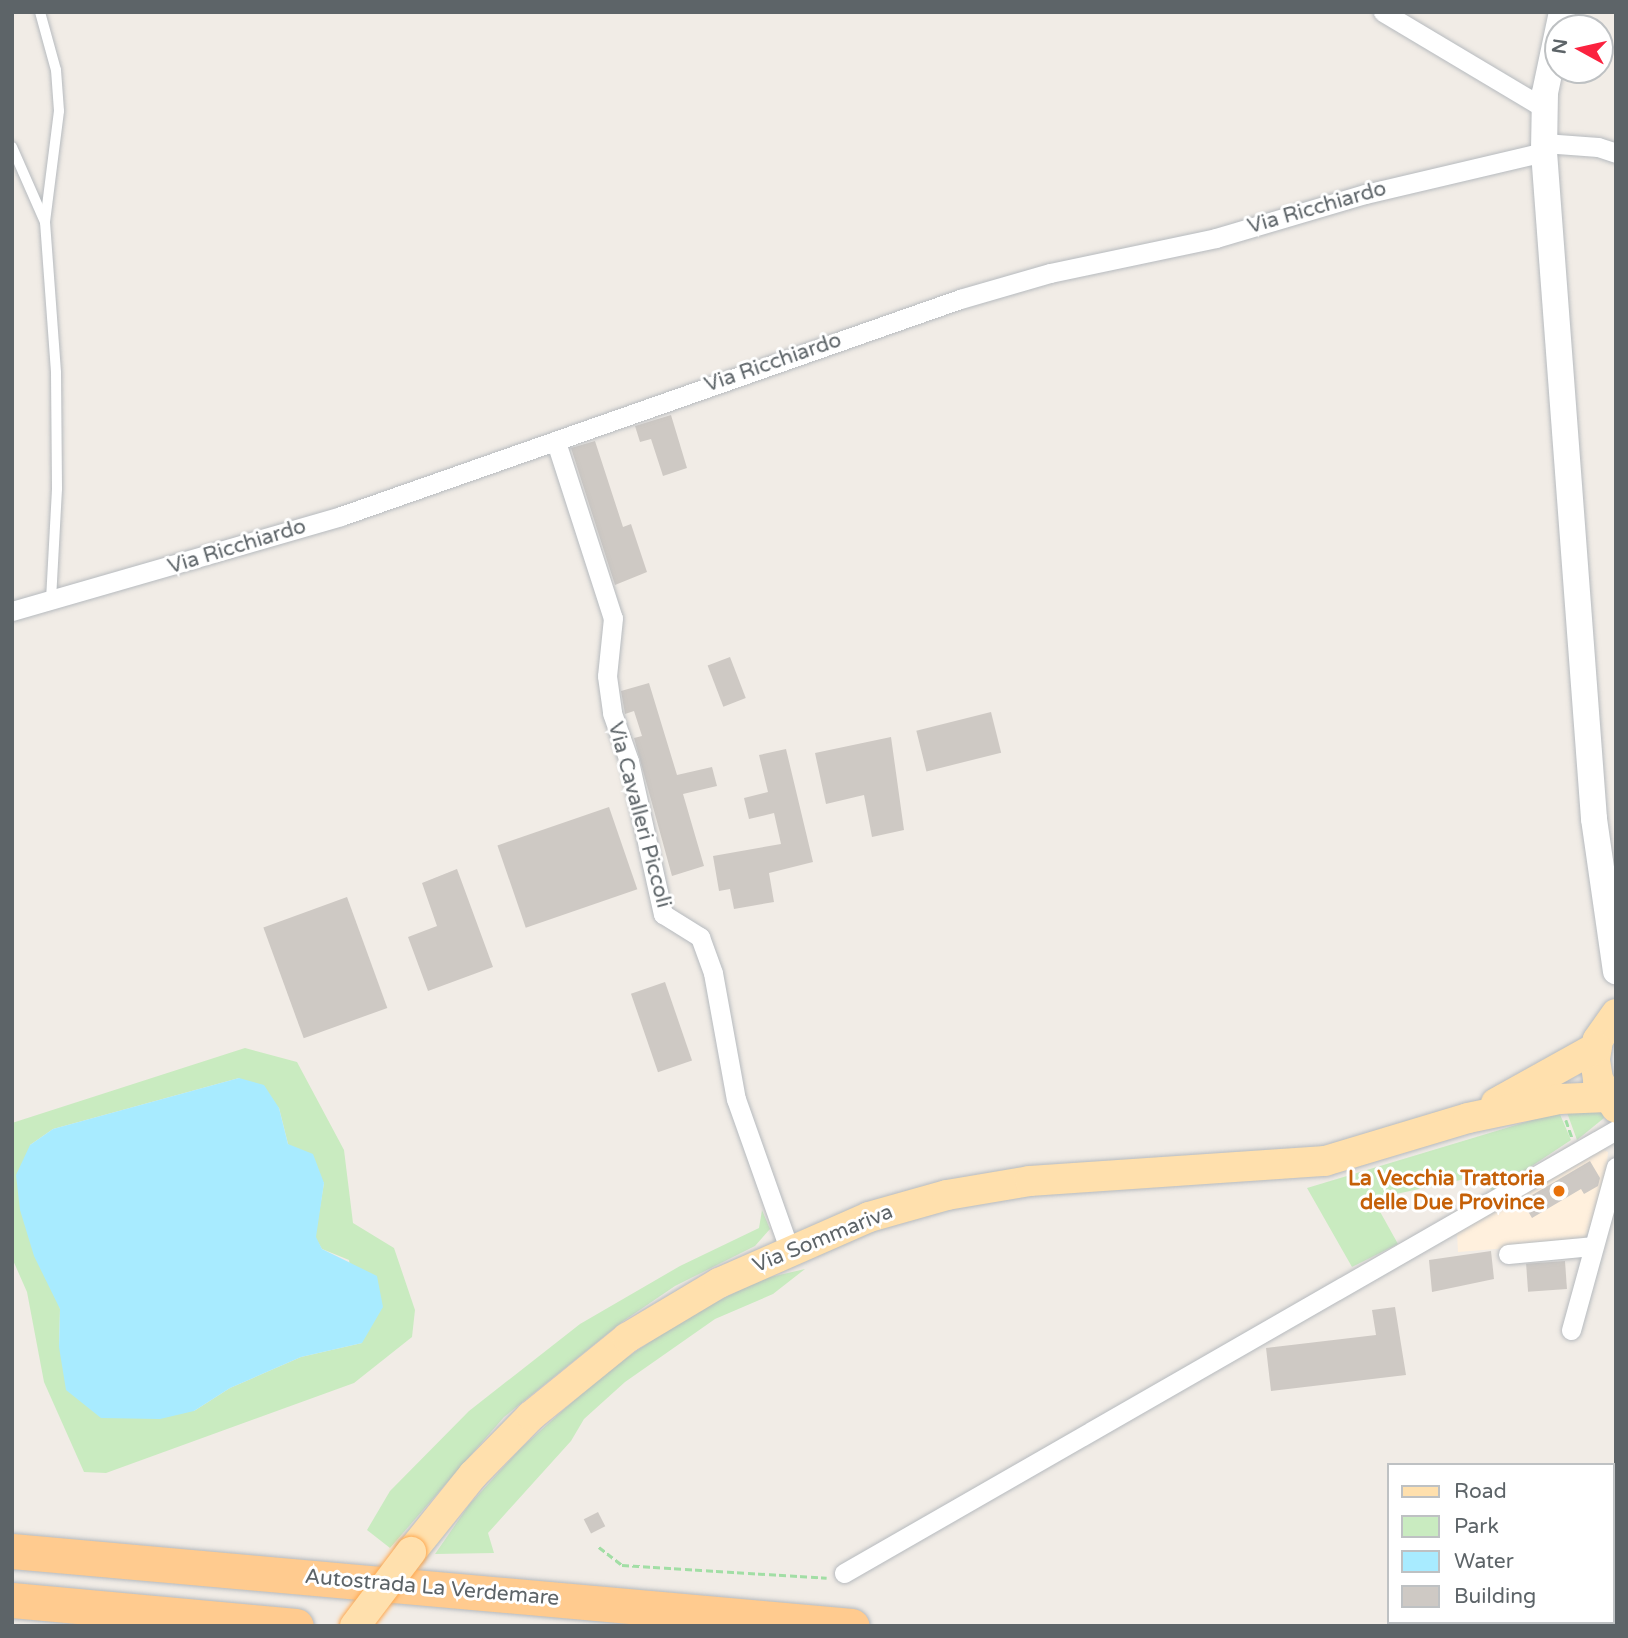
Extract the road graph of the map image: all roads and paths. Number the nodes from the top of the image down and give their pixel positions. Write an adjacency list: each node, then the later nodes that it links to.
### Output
1 (40, 12): 8 (lane)
2 (1383, 12): 4 (street)
3 (1562, 12): 4 (main road)
4 (1544, 108): 6 (main road)
5 (12, 146): 8 (lane)
6 (1544, 147): 7 (street, Via Ricchiardo); 9 (street, Via Ricchiardo); 12 (main road)
7 (1616, 153)
8 (45, 222): 10 (lane)
9 (556, 442): 10 (street, Via Ricchiardo); 21 (street, Via Cavalleri Piccoli)
10 (51, 600): 11 (street, Via Ricchiardo)
11 (12, 611)
12 (1589, 753): 13 (main road); 14 (main road)
13 (1616, 889)
14 (1616, 971)
15 (1616, 1014): 16 (main road)
16 (1597, 1047): 17 (main road); 18 (main road)
17 (1613, 1115): 18 (main road); 26 (street)
18 (1468, 1118): 21 (main road, Via Sommariva)
19 (1616, 1167): 20 (street)
20 (1592, 1246): 22 (street); 23 (street)
21 (789, 1250): 29 (main road, Via Sommariva, bridge)
22 (1508, 1255)
23 (1571, 1330)
24 (599, 1547): 26 (path)
25 (12, 1551): 30 (highway, Autostrada La Verdemare)
26 (844, 1573)
27 (12, 1600): 28 (highway)
28 (296, 1626)
29 (355, 1626)
30 (852, 1626)

